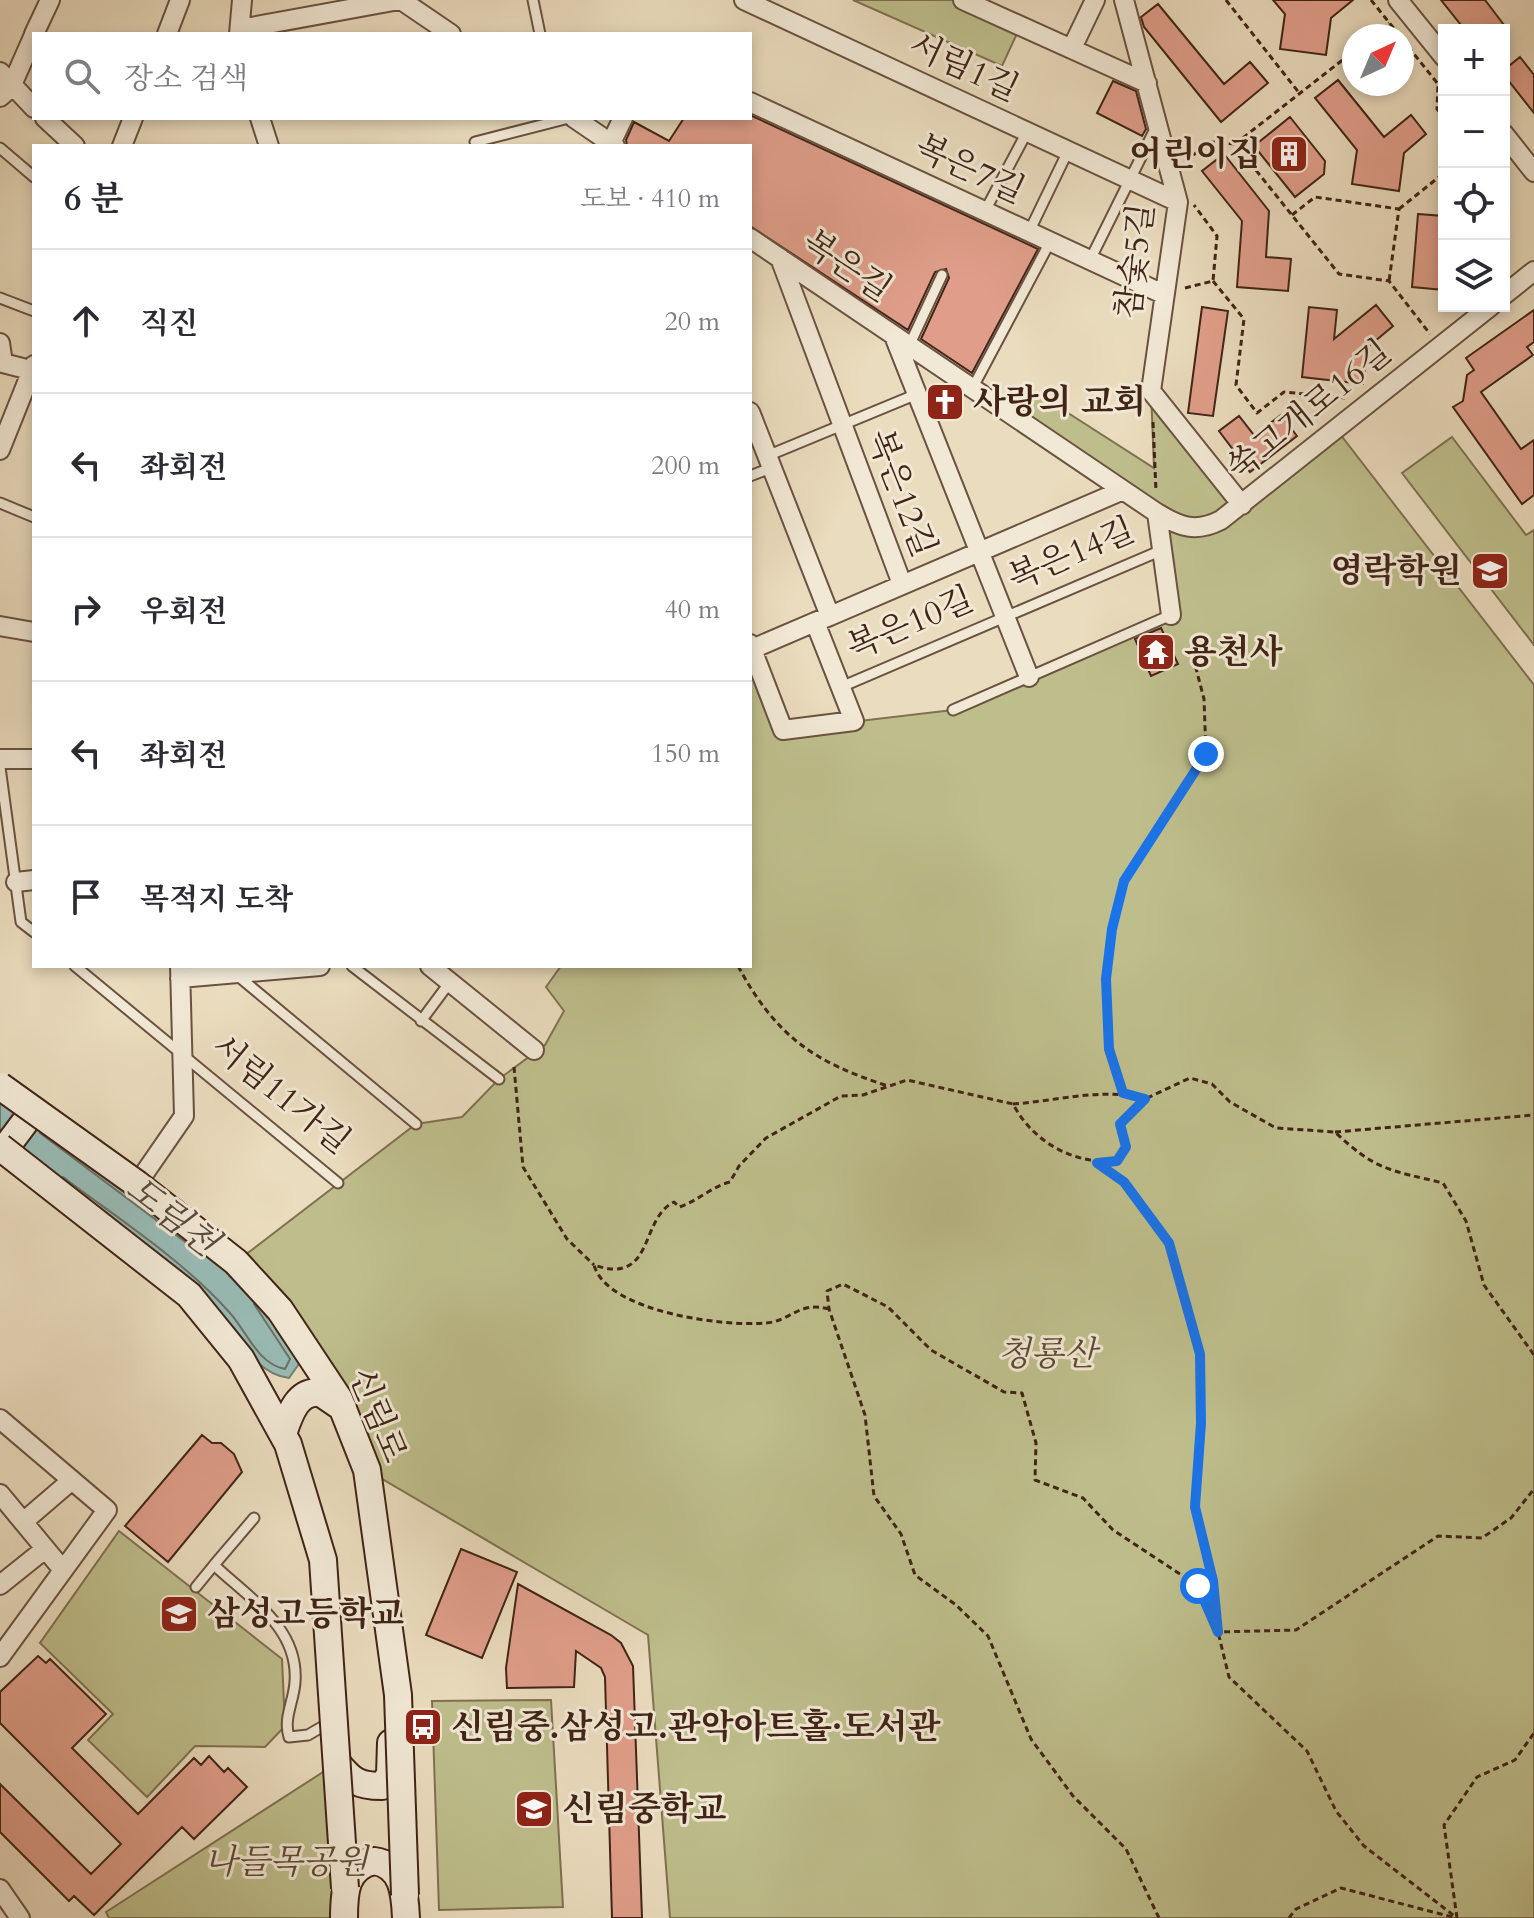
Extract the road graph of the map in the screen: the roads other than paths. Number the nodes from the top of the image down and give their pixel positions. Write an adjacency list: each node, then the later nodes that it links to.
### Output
1 (50, 0): 12 (street)
2 (180, 0): 13 (street)
3 (242, 0): 11 (street)
4 (400, 0): 11 (street); 14 (street)
5 (533, 0): 15 (lane)
6 (744, 0): 30 (street, 서림1길)
7 (1095, 0): 17 (street)
8 (1124, 0): 19 (street, 참숯5길)
9 (1398, 0): 18 (street)
10 (976, 3): 17 (street)
11 (239, 31)
12 (35, 32)
13 (168, 32)
14 (448, 32)
15 (540, 32)
16 (32, 37): 20 (street)
17 (1072, 48): 19 (street)
18 (1438, 50)
19 (1147, 83): 29 (street, 참숯5길)
20 (4, 85): 22 (street)
21 (752, 103): 44 (street, 복은7길)
22 (32, 106)
23 (47, 120): 33 (street)
24 (132, 120): 34 (street)
25 (261, 120): 35 (street)
26 (564, 120): 31 (lane)
27 (575, 120): 36 (street)
28 (622, 120): 37 (street)
29 (1158, 124): 42 (lane); 43 (street, 참숯5길)
30 (1027, 132): 39 (street, 서림1길); 44 (lane, 서림1길)
31 (475, 142)
32 (1510, 142): 40 (street)
33 (73, 144)
34 (123, 144)
35 (268, 144)
36 (611, 144)
37 (613, 144)
38 (0, 148): 41 (lane)
39 (1068, 151): 42 (street, 서림1길); 45 (lane)
40 (1534, 172)
41 (32, 175)
42 (1130, 180): 43 (street, 서림1길); 49 (lane)
43 (1178, 202): 53 (street, 참숯5길)
44 (985, 211): 45 (street, 복은7길)
45 (1029, 232): 47 (street, 복은7길)
46 (752, 239): 48 (street, 복은길)
47 (1050, 242): 49 (street, 복은7길); 61 (lane)
48 (780, 258): 57 (street, 복은길); 65 (street, 복은12길)
49 (1090, 260): 53 (street, 복은7길)
50 (1534, 271): 52 (street)
51 (942, 275): 57 (lane, 복은길)
52 (1510, 290)
53 (1163, 294): 71 (street, 참숯5길)
54 (0, 298): 55 (lane)
55 (32, 310)
56 (1483, 312): 71 (street, 쑥고개로16길)
57 (901, 341): 61 (street, 복은길); 62 (street, 복은14길)
58 (0, 343): 59 (street)
59 (32, 369)
60 (32, 375): 63 (street)
61 (972, 389): 69 (street, 복은길)
62 (917, 394): 65 (lane); 75 (street, 복은14길)
63 (27, 403): 66 (street)
64 (752, 417): 67 (street, 복은10길)
65 (842, 425): 67 (lane, 복은12길); 76 (street, 복은12길)
66 (0, 450)
67 (769, 462): 68 (lane); 79 (street, 복은10길)
68 (752, 475)
69 (1121, 491): 72 (street, 복은길); 75 (street, 복은14길)
70 (0, 503): 73 (lane)
71 (1242, 505): 72 (street, 쑥고개로16길)
72 (1157, 513): 74 (street)
73 (32, 516)
74 (1162, 550): 77 (street); 78 (lane, 복은14길)
75 (979, 552): 76 (street, 복은10길); 78 (street, 복은14길)
76 (902, 584): 79 (street, 복은10길)
77 (1171, 615): 84 (lane)
78 (1005, 616): 84 (street, 복은14길); 85 (lane, 복은10길)
79 (822, 619): 82 (street, 복은10길); 85 (street, 복은10길)
80 (0, 626): 81 (street)
81 (32, 632)
82 (752, 646)
83 (752, 649): 85 (street, 복은10길)
84 (1029, 677): 86 (lane)
85 (841, 687)
86 (953, 710)
87 (0, 759): 88 (street)
88 (32, 759)
89 (0, 767): 90 (lane)
90 (25, 881): 91 (lane)
91 (32, 930)
92 (77, 968): 101 (lane, 서림11가길)
93 (296, 968): 97 (street)
94 (355, 968): 99 (lane)
95 (432, 968): 98 (street)
96 (180, 972): 97 (street); 101 (street)
97 (235, 973): 105 (lane)
98 (450, 982): 99 (lane); 100 (street)
99 (421, 1021): 102 (lane)
100 (534, 1050)
101 (182, 1055): 107 (lane, 서림11가길); 108 (street, 서림11가길)
102 (499, 1079)
103 (0, 1086): 104 (main road, 신림로, bridge)
104 (33, 1111): 106 (main road); 108 (main road, 신림로, bridge)
105 (416, 1124)
106 (1, 1151): 111 (main road, bridge)
107 (338, 1183)
108 (137, 1184): 109 (main road, 신림로, bridge)
109 (343, 1408): 111 (main road, bridge); 123 (main road, 신림로, bridge)
110 (0, 1419): 112 (street)
111 (283, 1434): 122 (main road, bridge)
112 (72, 1480): 115 (street); 118 (street)
113 (0, 1494): 115 (street)
114 (254, 1518): 117 (lane)
115 (23, 1522): 116 (street)
116 (45, 1549): 118 (street); 119 (street)
117 (214, 1565): 120 (lane); 122 (lane)
118 (63, 1570): 121 (street)
119 (0, 1585)
120 (196, 1587)
121 (0, 1657)
122 (335, 1719): 124 (main road, bridge)
123 (399, 1723): 124 (main road, bridge); 127 (main road, 신림로, bridge)
124 (337, 1763): 125 (main road, bridge)
125 (345, 1888): 127 (main road, bridge); 129 (main road)
126 (0, 1889): 128 (street)
127 (405, 1907)
128 (20, 1918)
129 (344, 1918)

